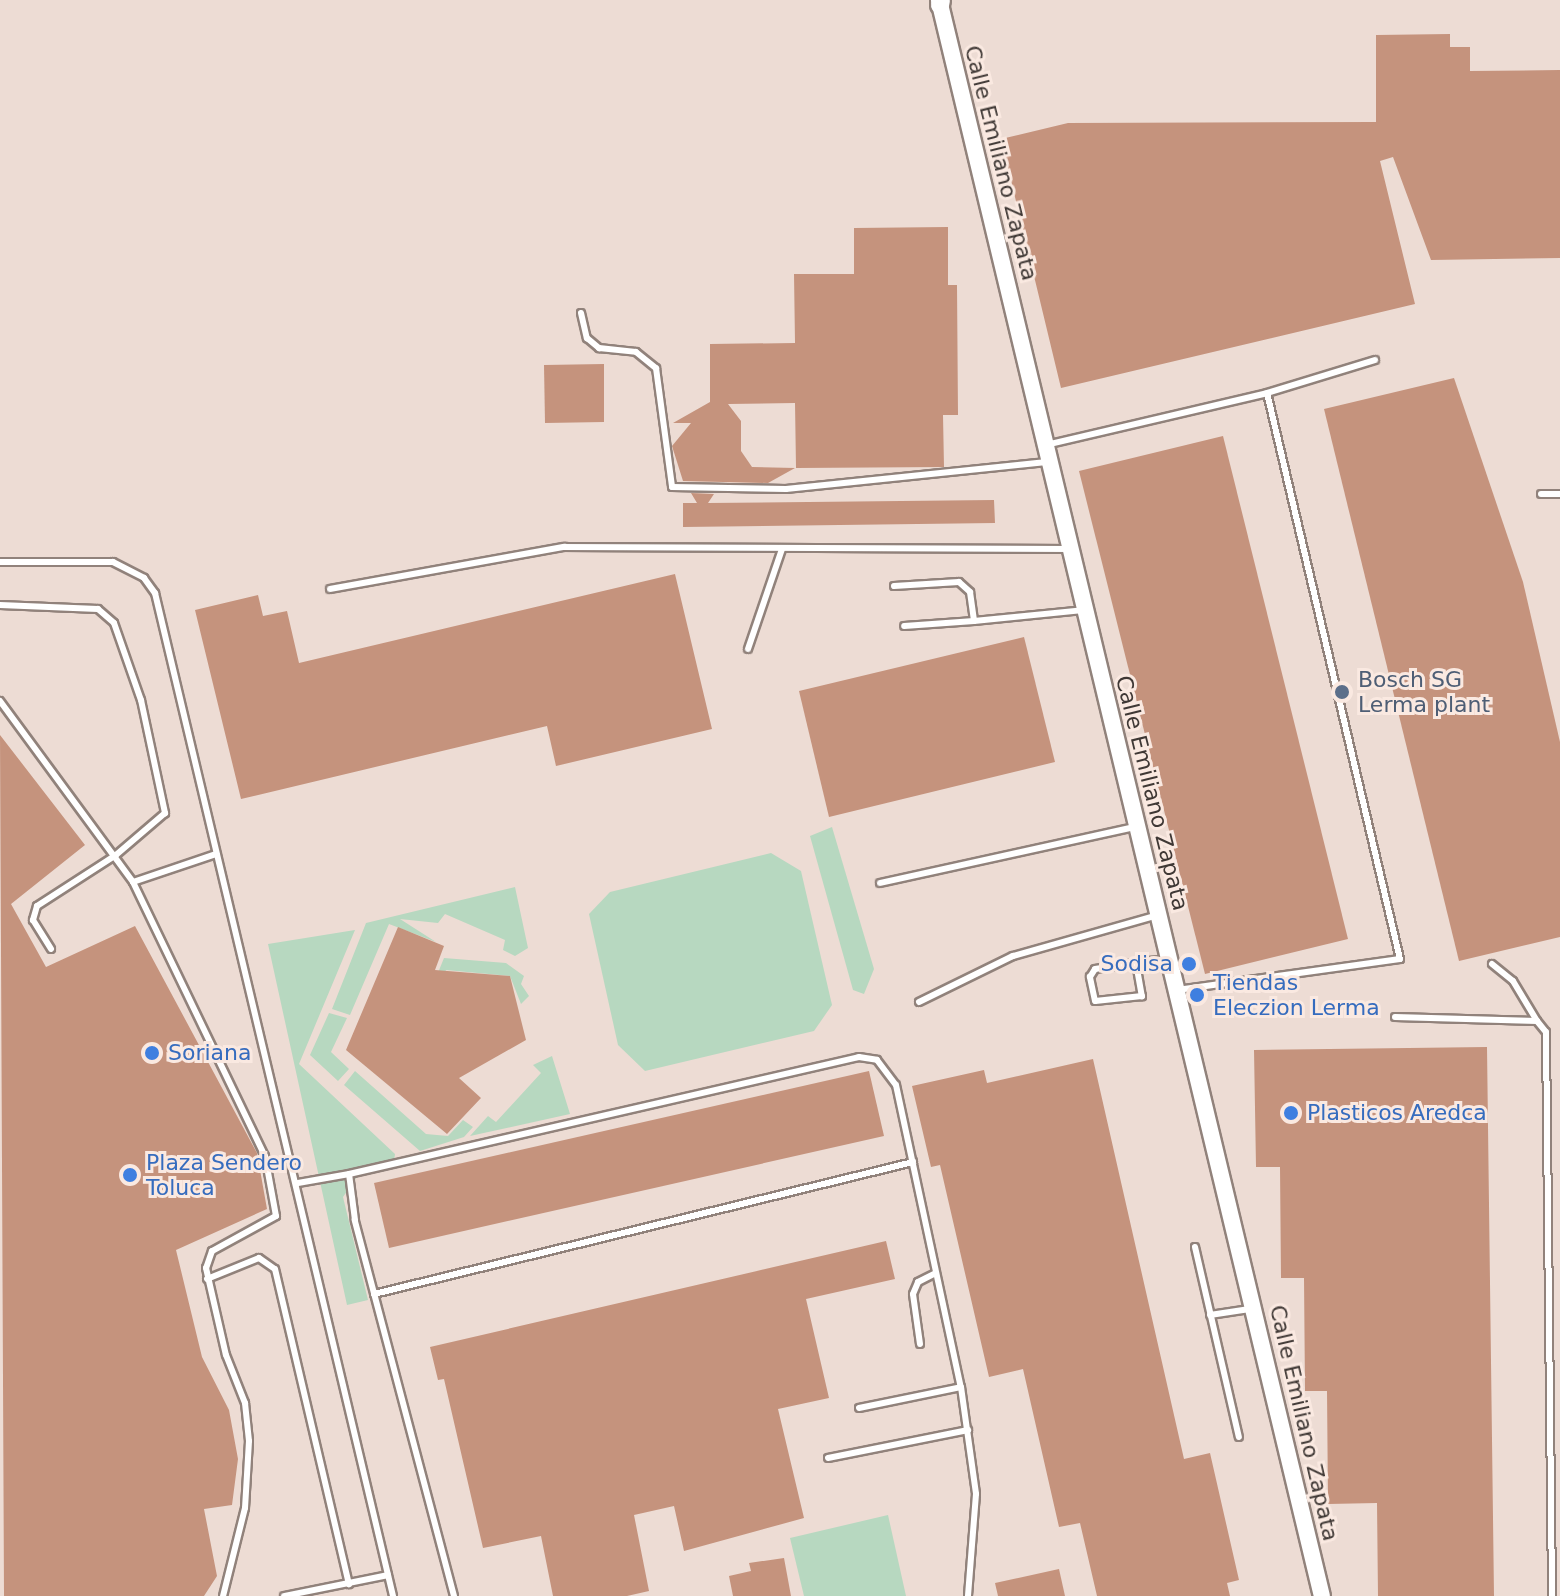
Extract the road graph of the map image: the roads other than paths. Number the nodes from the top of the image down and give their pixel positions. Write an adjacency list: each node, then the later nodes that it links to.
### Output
1 (940, 2): 5 (street, Calle Emiliano Zapata)
2 (581, 313): 5 (lane)
3 (1375, 360): 4 (lane)
4 (1267, 393): 5 (lane); 29 (lane)
5 (1048, 453): 9 (street, Calle Emiliano Zapata)
6 (1541, 494): 7 (lane)
7 (1560, 494)
8 (782, 549): 9 (lane); 12 (lane); 17 (lane)
9 (1069, 549): 14 (street, Calle Emiliano Zapata)
10 (0, 562): 20 (lane)
11 (894, 586): 15 (lane)
12 (330, 589)
13 (0, 605): 21 (lane)
14 (1085, 610): 15 (lane); 19 (street, Calle Emiliano Zapata)
15 (974, 621): 16 (lane)
16 (904, 626)
17 (748, 649)
18 (0, 701): 21 (lane)
19 (1137, 826): 23 (lane); 24 (street, Calle Emiliano Zapata)
20 (216, 854): 22 (lane); 35 (lane)
21 (116, 855): 22 (lane); 25 (lane)
22 (133, 882): 38 (lane)
23 (880, 883)
24 (1159, 915): 26 (street, Calle Emiliano Zapata); 30 (lane)
25 (51, 949)
26 (1170, 959): 27 (lane); 29 (street, Calle Emiliano Zapata)
27 (1136, 963): 27 (lane)
28 (1492, 964): 32 (lane)
29 (1177, 990): 40 (street, Calle Emiliano Zapata)
30 (919, 1002)
31 (1395, 1017): 32 (lane)
32 (1537, 1021): 56 (lane)
33 (913, 1162): 34 (lane); 37 (lane); 39 (lane)
34 (349, 1174): 35 (lane); 39 (lane)
35 (298, 1183): 48 (lane)
36 (1195, 1247): 41 (lane)
37 (934, 1274): 42 (lane); 43 (lane)
38 (207, 1279): 49 (lane); 50 (lane)
39 (374, 1294): 53 (lane)
40 (1254, 1309): 41 (lane); 55 (street, Calle Emiliano Zapata)
41 (1210, 1315): 46 (lane)
42 (920, 1344)
43 (961, 1387): 44 (lane); 45 (lane)
44 (859, 1408)
45 (968, 1430): 47 (lane); 54 (lane)
46 (1239, 1437)
47 (828, 1458)
48 (388, 1575): 49 (lane); 52 (lane)
49 (349, 1584): 51 (lane)
50 (223, 1596)
51 (284, 1596)
52 (393, 1596)
53 (454, 1596)
54 (968, 1596)
55 (1322, 1596)
56 (1552, 1596)

